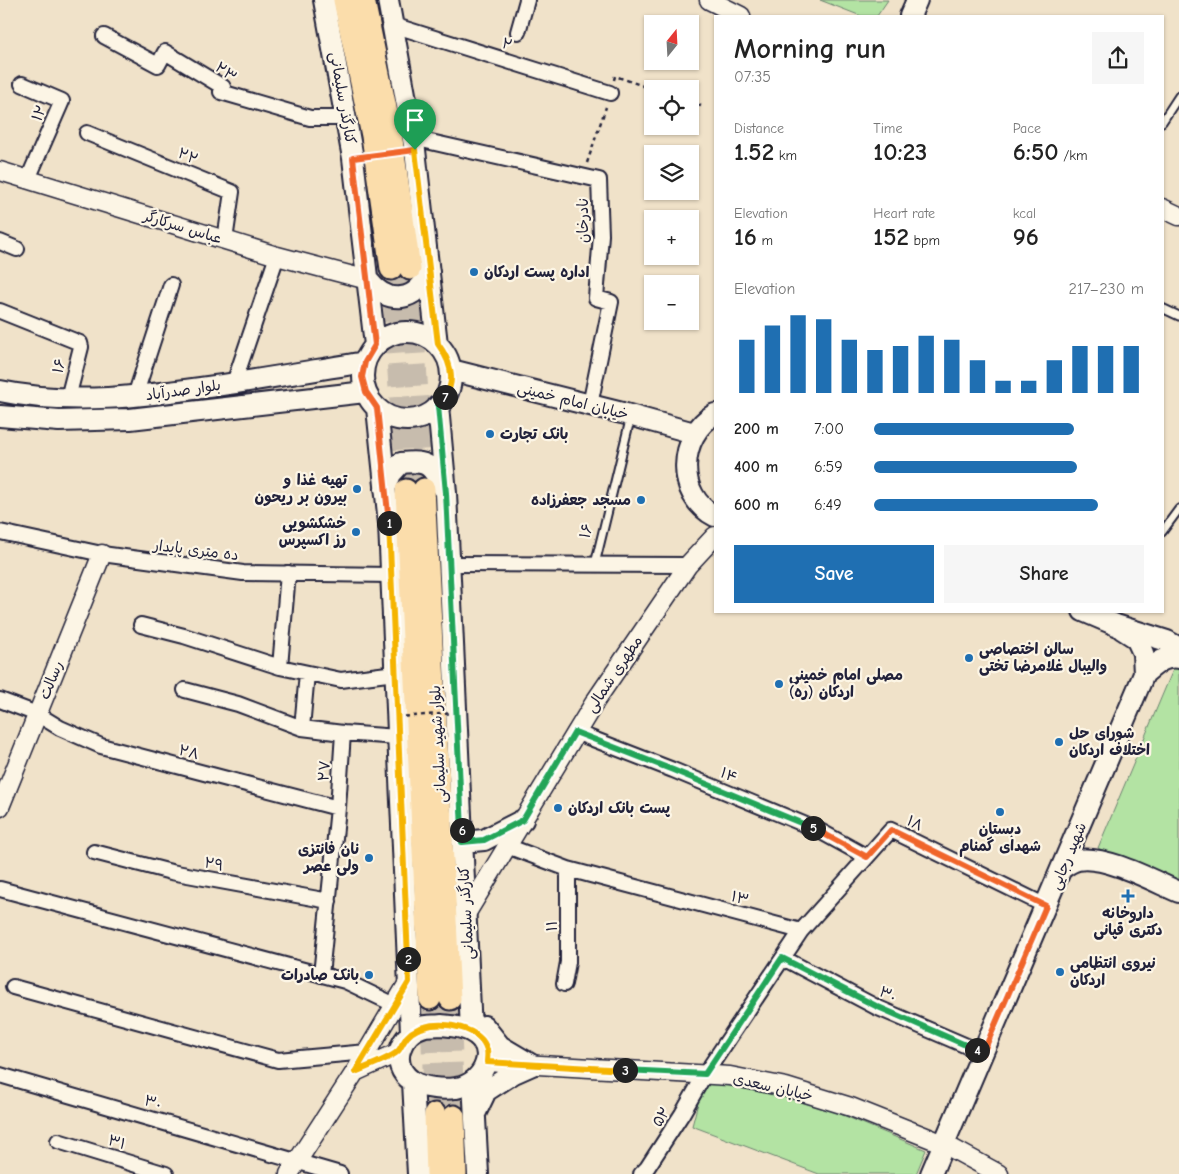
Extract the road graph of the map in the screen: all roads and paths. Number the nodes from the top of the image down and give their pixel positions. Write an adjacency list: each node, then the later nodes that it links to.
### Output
1 (324, 0): 19 (main road, کنارگذر سلیمانی)
2 (344, 0): 33 (main road)
3 (364, 0): 33 (main road)
4 (388, 0): 12 (main road)
5 (527, 0): 13 (street)
6 (709, 0): 9 (street)
7 (909, 0): 10 (main road)
8 (917, 0): 11 (main road)
9 (739, 15)
10 (910, 15)
11 (910, 15)
12 (393, 25): 17 (street, ۲); 22 (main road)
13 (518, 32)
14 (104, 36): 19 (street, ۲۳)
15 (22, 84): 26 (street, ۱۲)
16 (644, 86): 17 (path)
17 (610, 94): 25 (path)
18 (1179, 96): 20 (lane)
19 (346, 118): 23 (main road, کنارگذر سلیمانی)
20 (1164, 119)
21 (87, 133): 29 (street, ۲۲)
22 (414, 144): 23 (path, bridge); 25 (street, نادرخان); 33 (main road)
23 (353, 158): 34 (main road, کنارگذر سلیمانی)
24 (0, 170): 26 (street, عباس سرکارگر)
25 (582, 176): 47 (street, نادرخان)
26 (28, 179): 29 (street, عباس سرکارگر)
27 (1164, 209): 28 (street)
28 (1179, 216)
29 (225, 240): 32 (street, عباس سرکارگر)
30 (0, 242): 31 (street)
31 (18, 249)
32 (277, 256): 34 (street, عباس سرکارگر); 42 (street)
33 (410, 270): 34 (main road); 39 (main road)
34 (368, 280): 40 (main road, کنارگذر سلیمانی)
35 (171, 284): 45 (street)
36 (1164, 309): 38 (lane)
37 (0, 311): 46 (street, ۱۶)
38 (1179, 316)
39 (438, 344): 40 (main road); 41 (main road)
40 (370, 353): 42 (main road, بلوار صدرآباد); 44 (main road)
41 (451, 370): 47 (main road, خیابان امام خمینی); 48 (main road)
42 (234, 383): 45 (main road, بلوار صدرآباد)
43 (0, 391): 46 (main road, بلوار صدرآباد)
44 (366, 392): 49 (main road); 51 (main road, بلوار صدرآباد)
45 (135, 396): 46 (main road, بلوار صدرآباد)
46 (68, 398)
47 (590, 405): 52 (main road, خیابان امام خمینی)
48 (438, 406): 49 (main road); 55 (main road, کنارگذر سلیمانی)
49 (377, 408): 54 (main road)
50 (714, 414): 53 (main road)
51 (0, 416)
52 (631, 416): 53 (main road, خیابان امام خمینی); 63 (lane, ۱۶)
53 (694, 434): 57 (main road)
54 (405, 489): 55 (main road); 66 (main road); 106 (main road, بلوار شهید سلیمانی)
55 (446, 493): 62 (main road, کنارگذر سلیمانی)
56 (1179, 509): 58 (lane)
57 (714, 515)
58 (1164, 529)
59 (0, 532): 61 (street, ده متری پایدار)
60 (714, 537): 64 (street, مطهری شمالی)
61 (102, 554): 65 (street, ده متری پایدار); 78 (street, رسالت)
62 (449, 564): 63 (street); 79 (main road, کنارگذر سلیمانی)
63 (595, 564): 64 (street)
64 (688, 565): 82 (street, مطهری شمالی)
65 (288, 573): 66 (street, ده متری پایدار); 72 (street)
66 (391, 574): 74 (main road)
67 (1090, 613): 68 (main road)
68 (1110, 619): 70 (main road); 75 (main road)
69 (141, 625): 72 (street)
70 (1179, 648)
71 (1179, 658): 75 (main road)
72 (280, 667): 73 (street)
73 (307, 673): 74 (street); 81 (street)
74 (395, 673): 80 (main road)
75 (1144, 674): 87 (main road, شهید رجایی)
76 (185, 690): 81 (street)
77 (0, 700): 78 (street, ۲۸)
78 (37, 714): 84 (street, رسالت); 85 (street, ۲۸)
79 (456, 714): 80 (path, bridge); 88 (main road, کنارگذر سلیمانی)
80 (398, 727): 83 (street); 103 (main road)
81 (302, 728): 83 (street)
82 (575, 732): 86 (street, مطهری شمالی); 91 (street, ۱۴)
83 (343, 733): 85 (street, ۲۷)
84 (0, 807)
85 (338, 808): 97 (street, ۲۷)
86 (523, 820): 88 (main road); 89 (street, مطهری شمالی)
87 (1082, 822): 92 (main road); 94 (main road, شهید رجایی)
88 (462, 842): 99 (main road, کنارگذر سلیمانی)
89 (507, 846): 93 (street, ۱۳); 99 (street, مطهری شمالی)
90 (94, 852): 97 (street, ۲۹)
91 (867, 857): 98 (street, ۱۸); 100 (street, ۱۸)
92 (1108, 862): 94 (main road); 96 (main road)
93 (568, 869): 100 (street, ۱۳); 104 (street, ۱۱)
94 (1061, 869): 98 (main road, شهید رجایی)
95 (0, 889): 102 (street)
96 (1179, 892)
97 (329, 901): 102 (street, ۲۷)
98 (1046, 906): 113 (main road, شهید رجایی)
99 (466, 914): 108 (main road, کنارگذر سلیمانی)
100 (801, 931): 101 (street)
101 (782, 958): 113 (street, ۳۰); 117 (street)
102 (321, 975): 107 (street)
103 (409, 982): 107 (street); 110 (main road)
104 (564, 984)
105 (13, 987): 111 (street)
106 (440, 999)
107 (395, 1005): 111 (street)
108 (470, 1006): 109 (main road, کنارگذر سلیمانی); 115 (main road)
109 (471, 1031): 110 (main road); 114 (main road)
110 (411, 1033): 112 (main road)
111 (367, 1052): 116 (street)
112 (399, 1052): 116 (street); 119 (main road)
113 (983, 1053): 123 (main road, شهید رجایی)
114 (487, 1062): 115 (street, خیابان سعدی); 120 (main road)
115 (532, 1065): 117 (street, خیابان سعدی); 121 (main road)
116 (355, 1072): 124 (street)
117 (705, 1074): 123 (street, خیابان سعدی); 125 (street, ۵۲)
118 (0, 1075): 124 (street, ۳۰)
119 (412, 1082): 120 (main road); 128 (main road)
120 (473, 1082): 121 (main road)
121 (454, 1115): 129 (main road); 130 (main road); 131 (main road)
122 (58, 1141): 126 (street, ۳۱)
123 (944, 1144): 132 (main road, شهید رجایی); 133 (street, خیابان سعدی)
124 (294, 1167): 127 (street, ۳۰)
125 (649, 1172)
126 (166, 1174)
127 (340, 1174)
128 (418, 1174)
129 (437, 1174)
130 (456, 1174)
131 (478, 1174)
132 (931, 1174)
133 (999, 1174)

